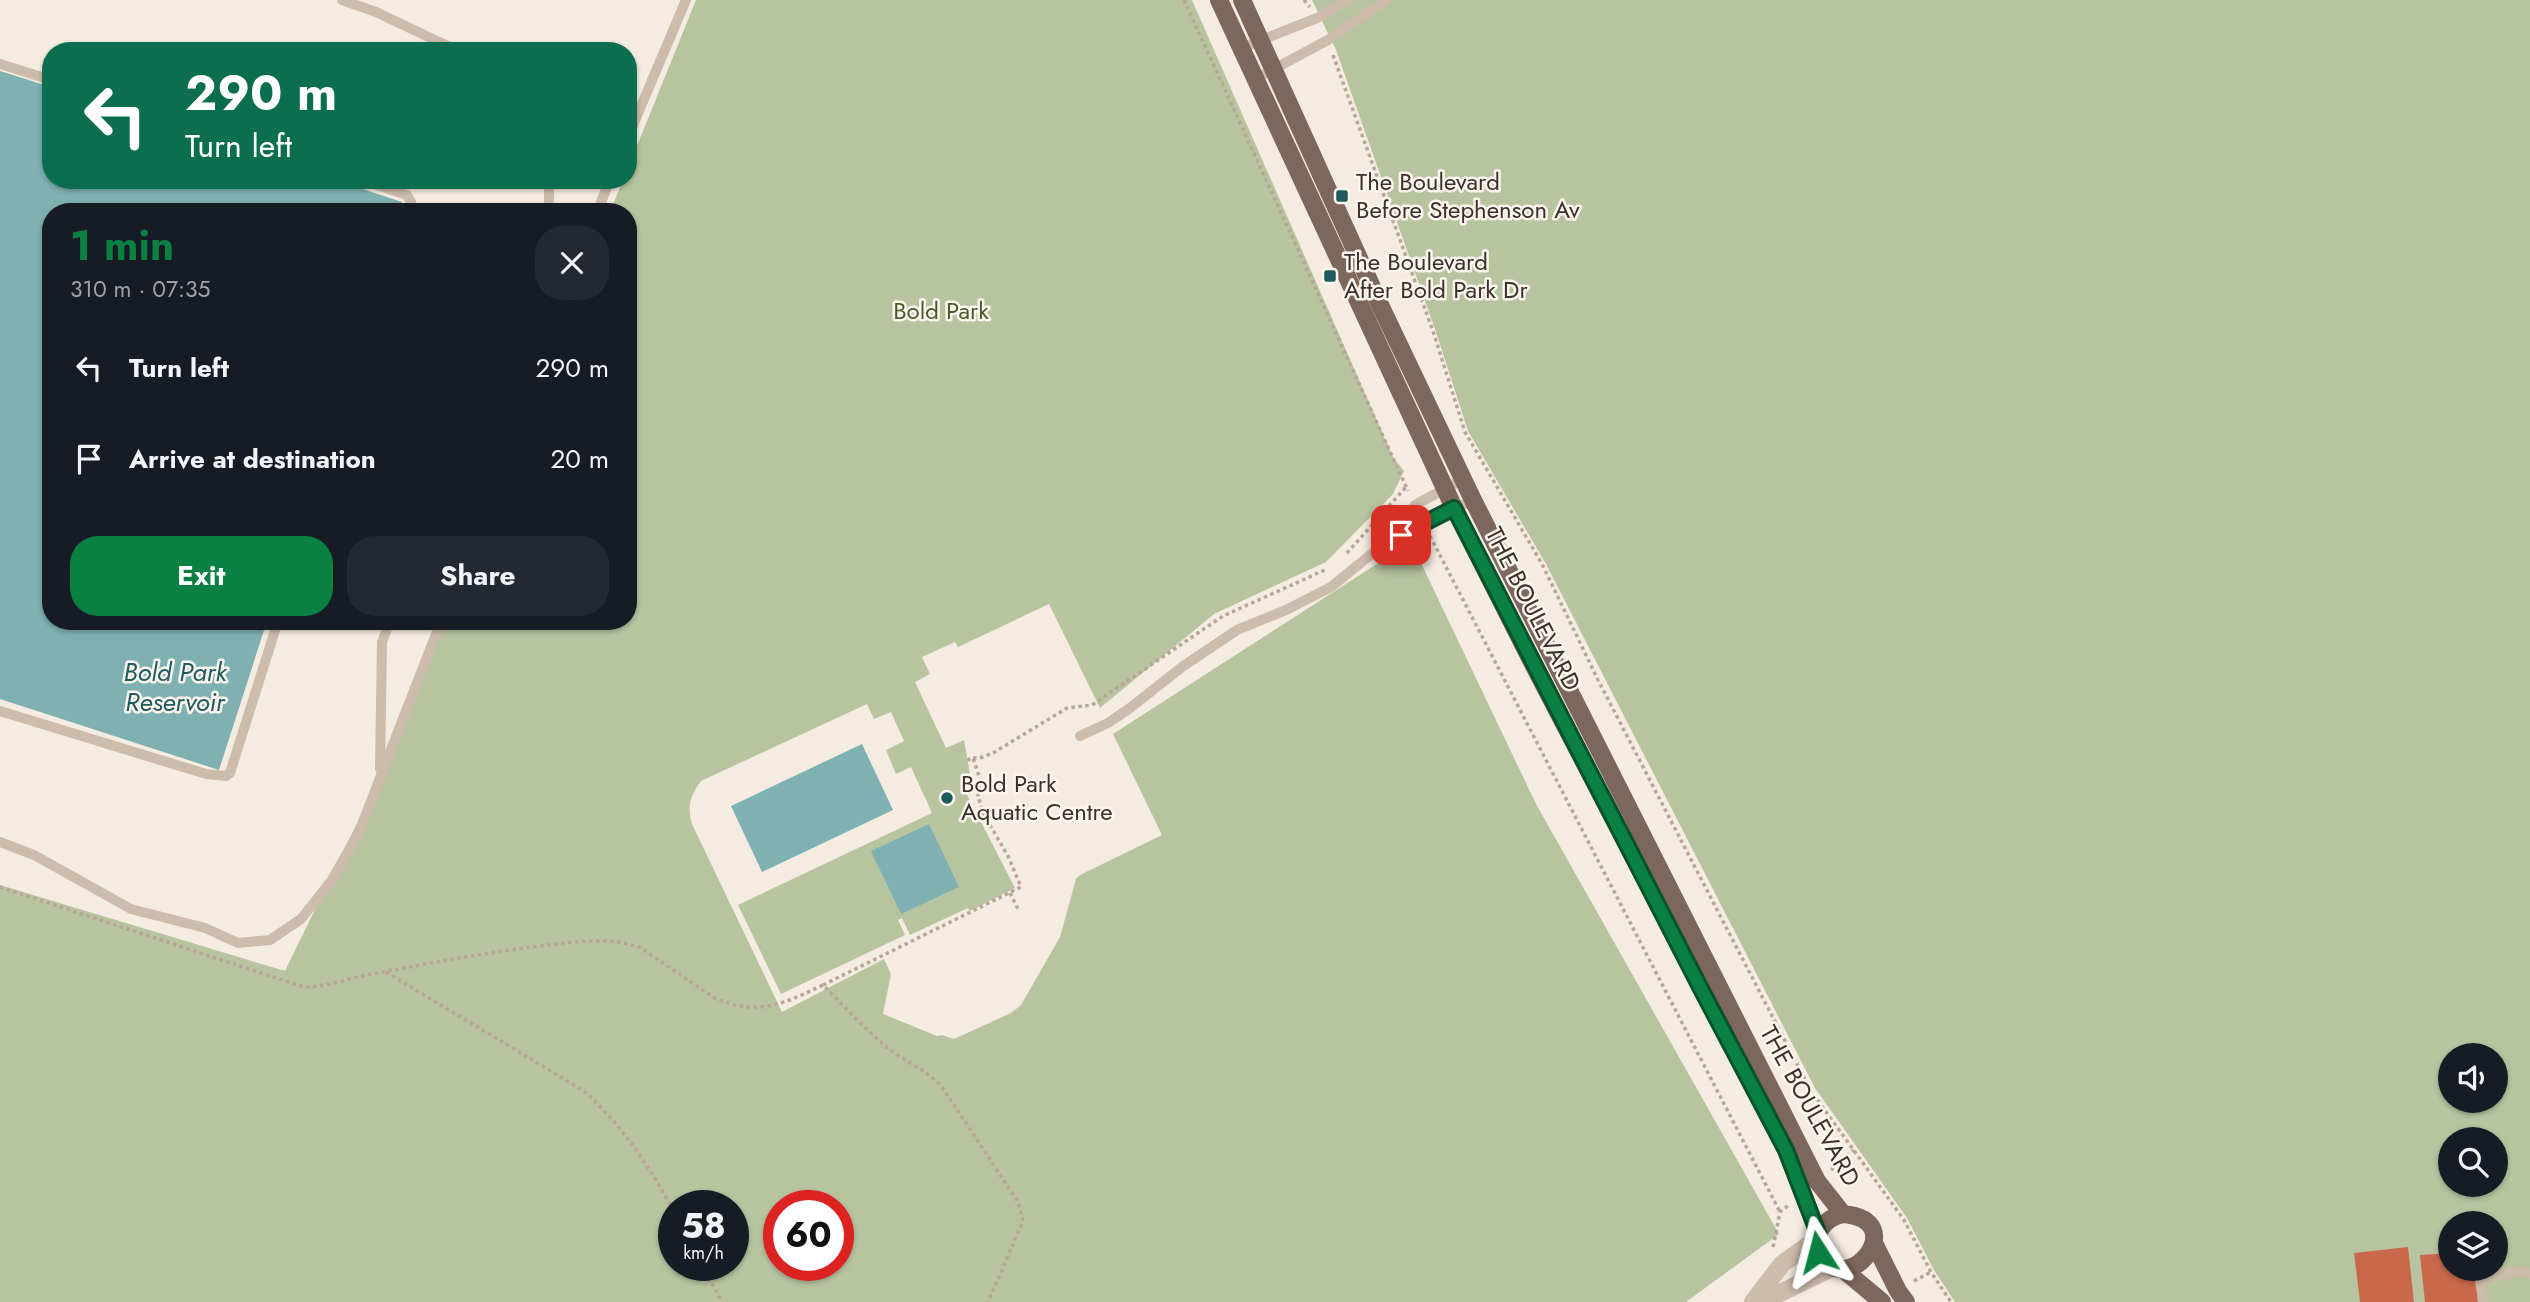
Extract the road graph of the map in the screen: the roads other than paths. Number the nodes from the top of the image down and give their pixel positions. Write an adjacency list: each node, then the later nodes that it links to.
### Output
1 (342, 0): 8 (lane)
2 (686, 0): 14 (lane)
3 (1219, 0): 9 (main road, THE BOULEVARD)
4 (1242, 0): 7 (main road, THE BOULEVARD)
5 (1348, 0): 7 (lane)
6 (1387, 0): 11 (lane)
7 (1260, 41): 9 (lane); 11 (main road, THE BOULEVARD)
8 (439, 42)
9 (1241, 48): 13 (main road, THE BOULEVARD)
10 (0, 64): 12 (lane)
11 (1273, 70): 13 (lane); 17 (main road, THE BOULEVARD)
12 (42, 77)
13 (1255, 79): 18 (main road, THE BOULEVARD)
14 (637, 116)
15 (389, 189): 16 (lane)
16 (411, 203)
17 (1463, 479): 18 (lane); 19 (main road, THE BOULEVARD)
18 (1445, 487): 20 (main road, THE BOULEVARD); 21 (lane)
19 (1473, 500): 20 (lane); 29 (main road, THE BOULEVARD)
20 (1454, 508): 21 (lane); 30 (main road, THE BOULEVARD)
21 (1378, 548): 26 (lane)
22 (275, 630): 25 (lane)
23 (387, 630): 27 (lane)
24 (438, 630): 27 (lane)
25 (0, 711)
26 (1080, 736)
27 (380, 779): 28 (lane)
28 (0, 842)
29 (1843, 1214): 30 (main road, THE BOULEVARD); 31 (main road, THE BOULEVARD)
30 (1818, 1236): 32 (main road, THE BOULEVARD); 34 (street)
31 (1874, 1245): 32 (main road); 37 (main road, THE BOULEVARD)
32 (1839, 1270): 35 (street); 36 (main road, THE BOULEVARD)
33 (2530, 1274): 38 (lane)
34 (1753, 1302)
35 (1761, 1302)
36 (1882, 1302)
37 (1906, 1302)
38 (2483, 1302)

